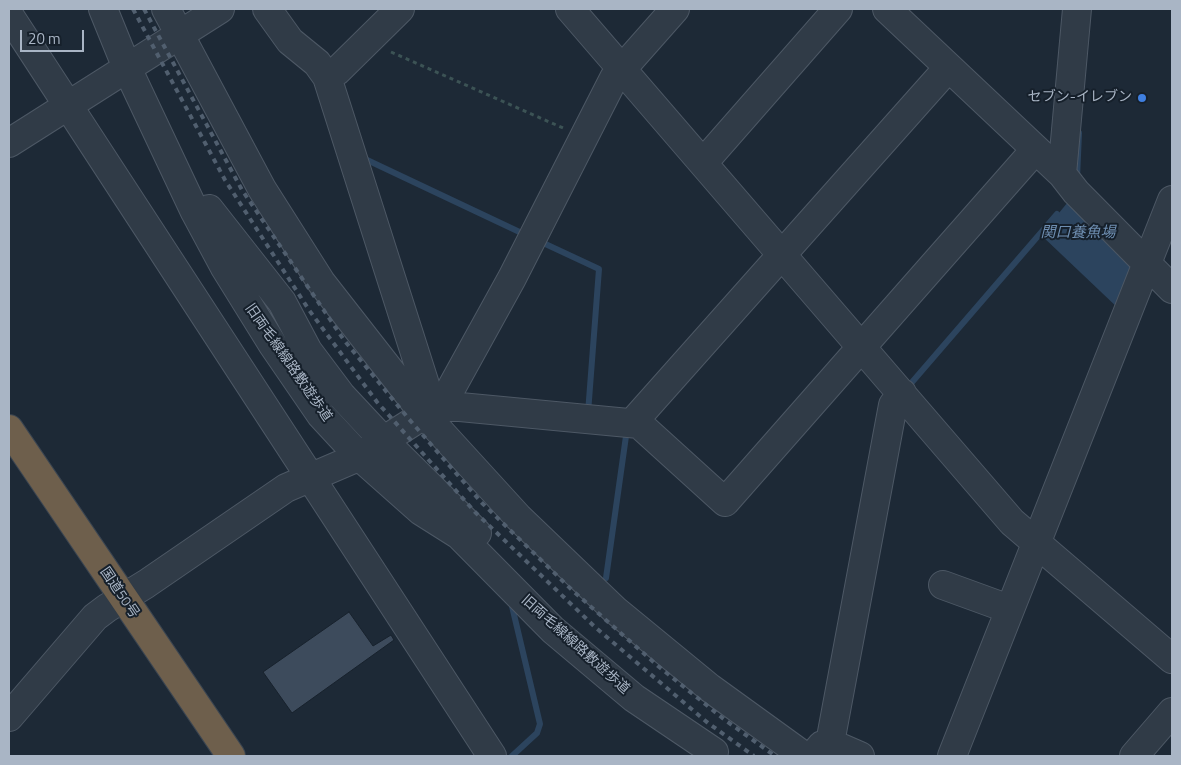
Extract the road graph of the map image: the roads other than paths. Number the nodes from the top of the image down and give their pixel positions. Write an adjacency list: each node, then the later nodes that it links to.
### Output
1 (103, 9): 14 (street, 旧両毛線線路敷遊歩道)
2 (116, 9): 14 (street, 旧両毛線線路敷遊歩道)
3 (166, 9): 13 (street)
4 (220, 9): 13 (street)
5 (267, 9): 17 (street)
6 (400, 9): 17 (street)
7 (570, 9): 16 (street)
8 (675, 9): 16 (street)
9 (838, 9): 21 (street)
10 (887, 9): 15 (street)
11 (1077, 9): 22 (street)
12 (9, 15): 18 (street)
13 (178, 35): 14 (street); 29 (street)
14 (134, 64): 18 (street); 32 (street, 旧両毛線線路敷遊歩道); 33 (street, 旧両毛線線路敷遊歩道)
15 (948, 68): 20 (street); 24 (street)
16 (622, 69): 21 (street); 29 (street)
17 (327, 77): 29 (street)
18 (68, 104): 19 (street); 34 (street)
19 (9, 143)
20 (1035, 150): 22 (street); 27 (street)
21 (703, 164): 24 (street)
22 (1062, 174): 25 (street)
23 (1172, 200): 25 (street)
24 (783, 254): 27 (street); 30 (street)
25 (1147, 265): 26 (street); 35 (street)
26 (1172, 289)
27 (861, 346): 28 (street); 30 (street)
28 (902, 394): 35 (street); 42 (street)
29 (431, 411): 30 (street); 32 (street); 46 (street)
30 (633, 422)
31 (9, 430): 37 (highway, 国道50号)
32 (384, 441): 33 (street); 43 (street, 旧両毛線線路敷遊歩道)
33 (359, 456): 34 (street); 43 (street, 旧両毛線線路敷遊歩道)
34 (309, 478): 37 (street); 45 (street)
35 (1036, 543): 38 (street); 39 (street)
36 (943, 585): 38 (street)
37 (123, 599): 41 (street); 44 (highway, 国道50号)
38 (1009, 609): 48 (street)
39 (1172, 659)
40 (1172, 712): 49 (street)
41 (9, 717)
42 (821, 750): 47 (street)
43 (717, 754)
44 (231, 756)
45 (492, 756)
46 (804, 756)
47 (860, 756)
48 (952, 756)
49 (1134, 756)

